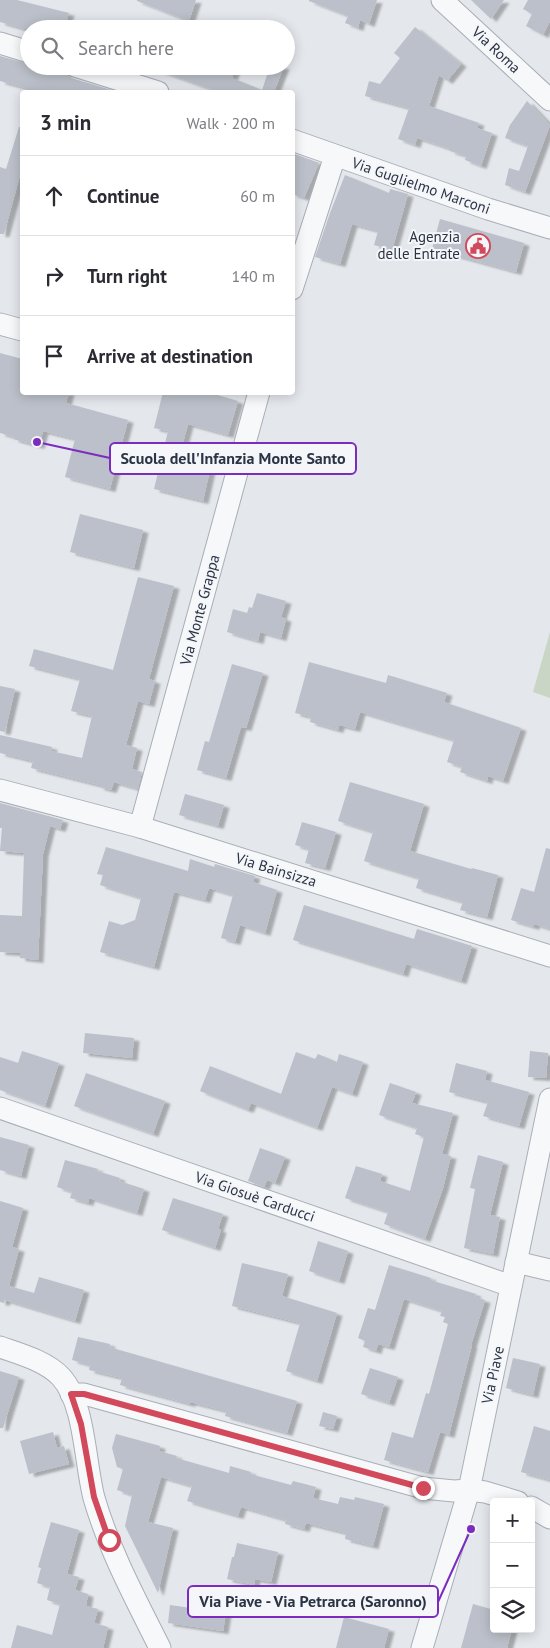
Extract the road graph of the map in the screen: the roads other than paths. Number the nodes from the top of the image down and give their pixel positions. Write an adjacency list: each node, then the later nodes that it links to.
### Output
1 (442, 0): 6 (street, Via Roma)
2 (0, 43): 3 (street)
3 (20, 49)
4 (104, 75): 5 (street)
5 (152, 90)
6 (550, 100)
7 (295, 141): 8 (street, Via Guglielmo Marconi)
8 (335, 156): 9 (street, Via Guglielmo Marconi); 10 (street)
9 (550, 228)
10 (295, 280)
11 (0, 324): 12 (street)
12 (20, 329)
13 (254, 395): 15 (street, Via Monte Grappa)
14 (0, 790): 15 (street, Via Bainsizza)
15 (140, 827): 16 (street, Via Bainsizza)
16 (550, 956)
17 (550, 1099): 19 (street, Via Piave)
18 (0, 1108): 21 (street, Via Giosuè Carducci)
19 (516, 1262): 20 (street); 21 (street, Via Piave)
20 (550, 1270)
21 (511, 1286): 24 (street, Via Piave)
22 (0, 1346): 23 (street)
23 (71, 1394): 24 (street); 28 (street)
24 (469, 1490): 25 (street); 29 (street, Via Piave)
25 (505, 1498)
26 (535, 1509): 27 (street)
27 (550, 1518)
28 (160, 1648)
29 (422, 1648)

